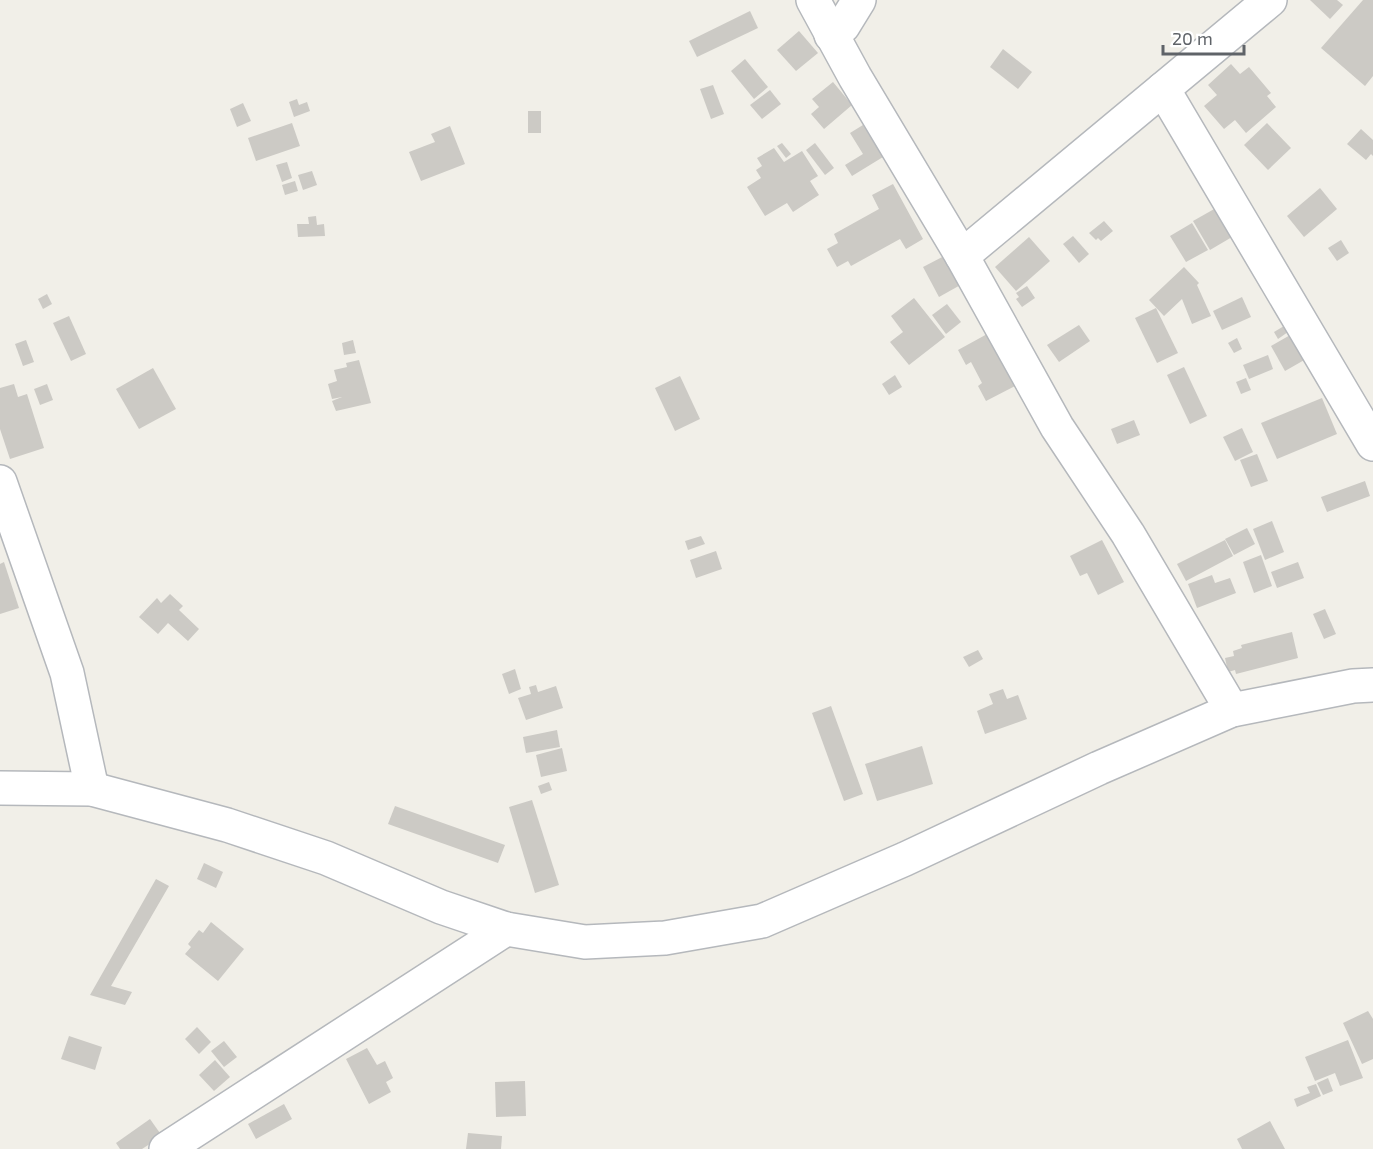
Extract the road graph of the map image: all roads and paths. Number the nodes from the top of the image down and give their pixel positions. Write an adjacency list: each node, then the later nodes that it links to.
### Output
1 (813, 0): 4 (street)
2 (859, 0): 4 (street)
3 (1270, 0): 5 (street)
4 (831, 35): 6 (street)
5 (1163, 89): 6 (street); 7 (street)
6 (962, 256): 10 (street)
7 (1373, 444)
8 (0, 482): 12 (street)
9 (1373, 685): 10 (street)
10 (1232, 710): 13 (street)
11 (0, 788): 12 (street)
12 (92, 789): 13 (street)
13 (506, 929): 14 (street)
14 (166, 1149)

